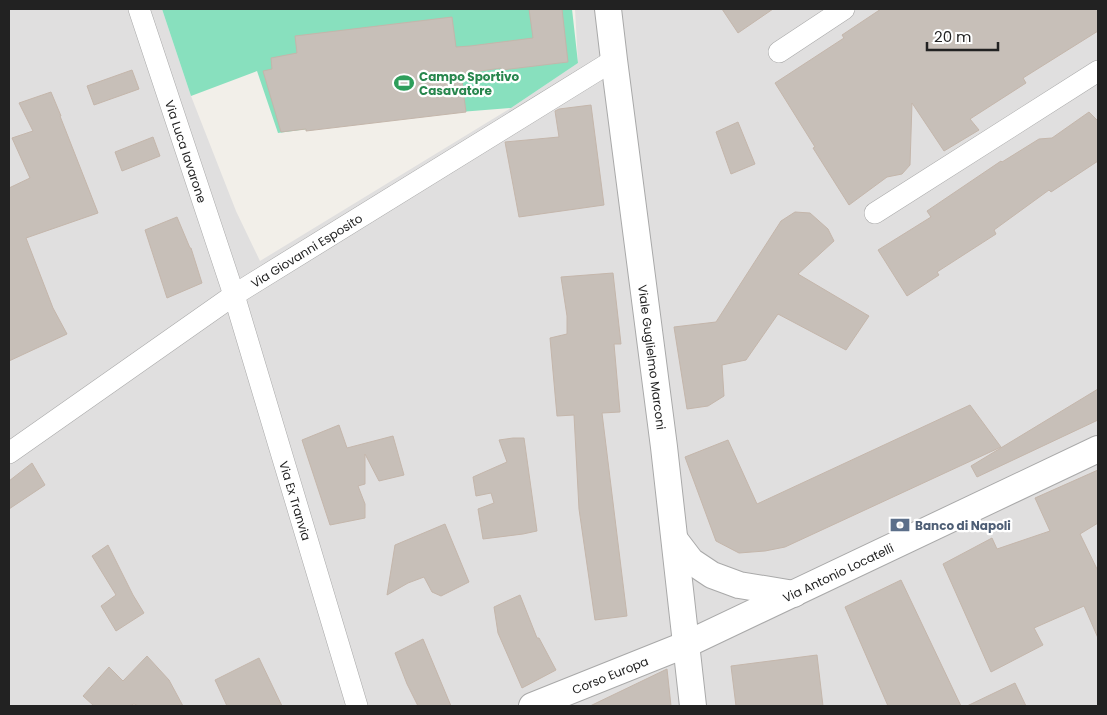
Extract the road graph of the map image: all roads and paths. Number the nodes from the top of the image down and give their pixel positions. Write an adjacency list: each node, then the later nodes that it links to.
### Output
1 (139, 9): 8 (street, Via Luca Iavarone)
2 (608, 9): 5 (street, Viale Guglielmo Marconi)
3 (844, 9): 4 (street)
4 (779, 52)
5 (614, 60): 8 (street, Via Giovanni Esposito); 11 (street, Viale Guglielmo Marconi)
6 (1098, 71): 7 (street)
7 (875, 213)
8 (234, 295): 10 (street, Via Giovanni Esposito); 14 (street, Via Ex Tranvia)
9 (1098, 450): 12 (street, Via Antonio Locatelli)
10 (9, 454)
11 (675, 540): 12 (street); 13 (street, Viale Guglielmo Marconi)
12 (794, 594): 13 (street, Via Antonio Locatelli)
13 (687, 644): 15 (street, Corso Europa); 16 (street, Viale Guglielmo Marconi)
14 (357, 706)
15 (532, 706)
16 (693, 706)

